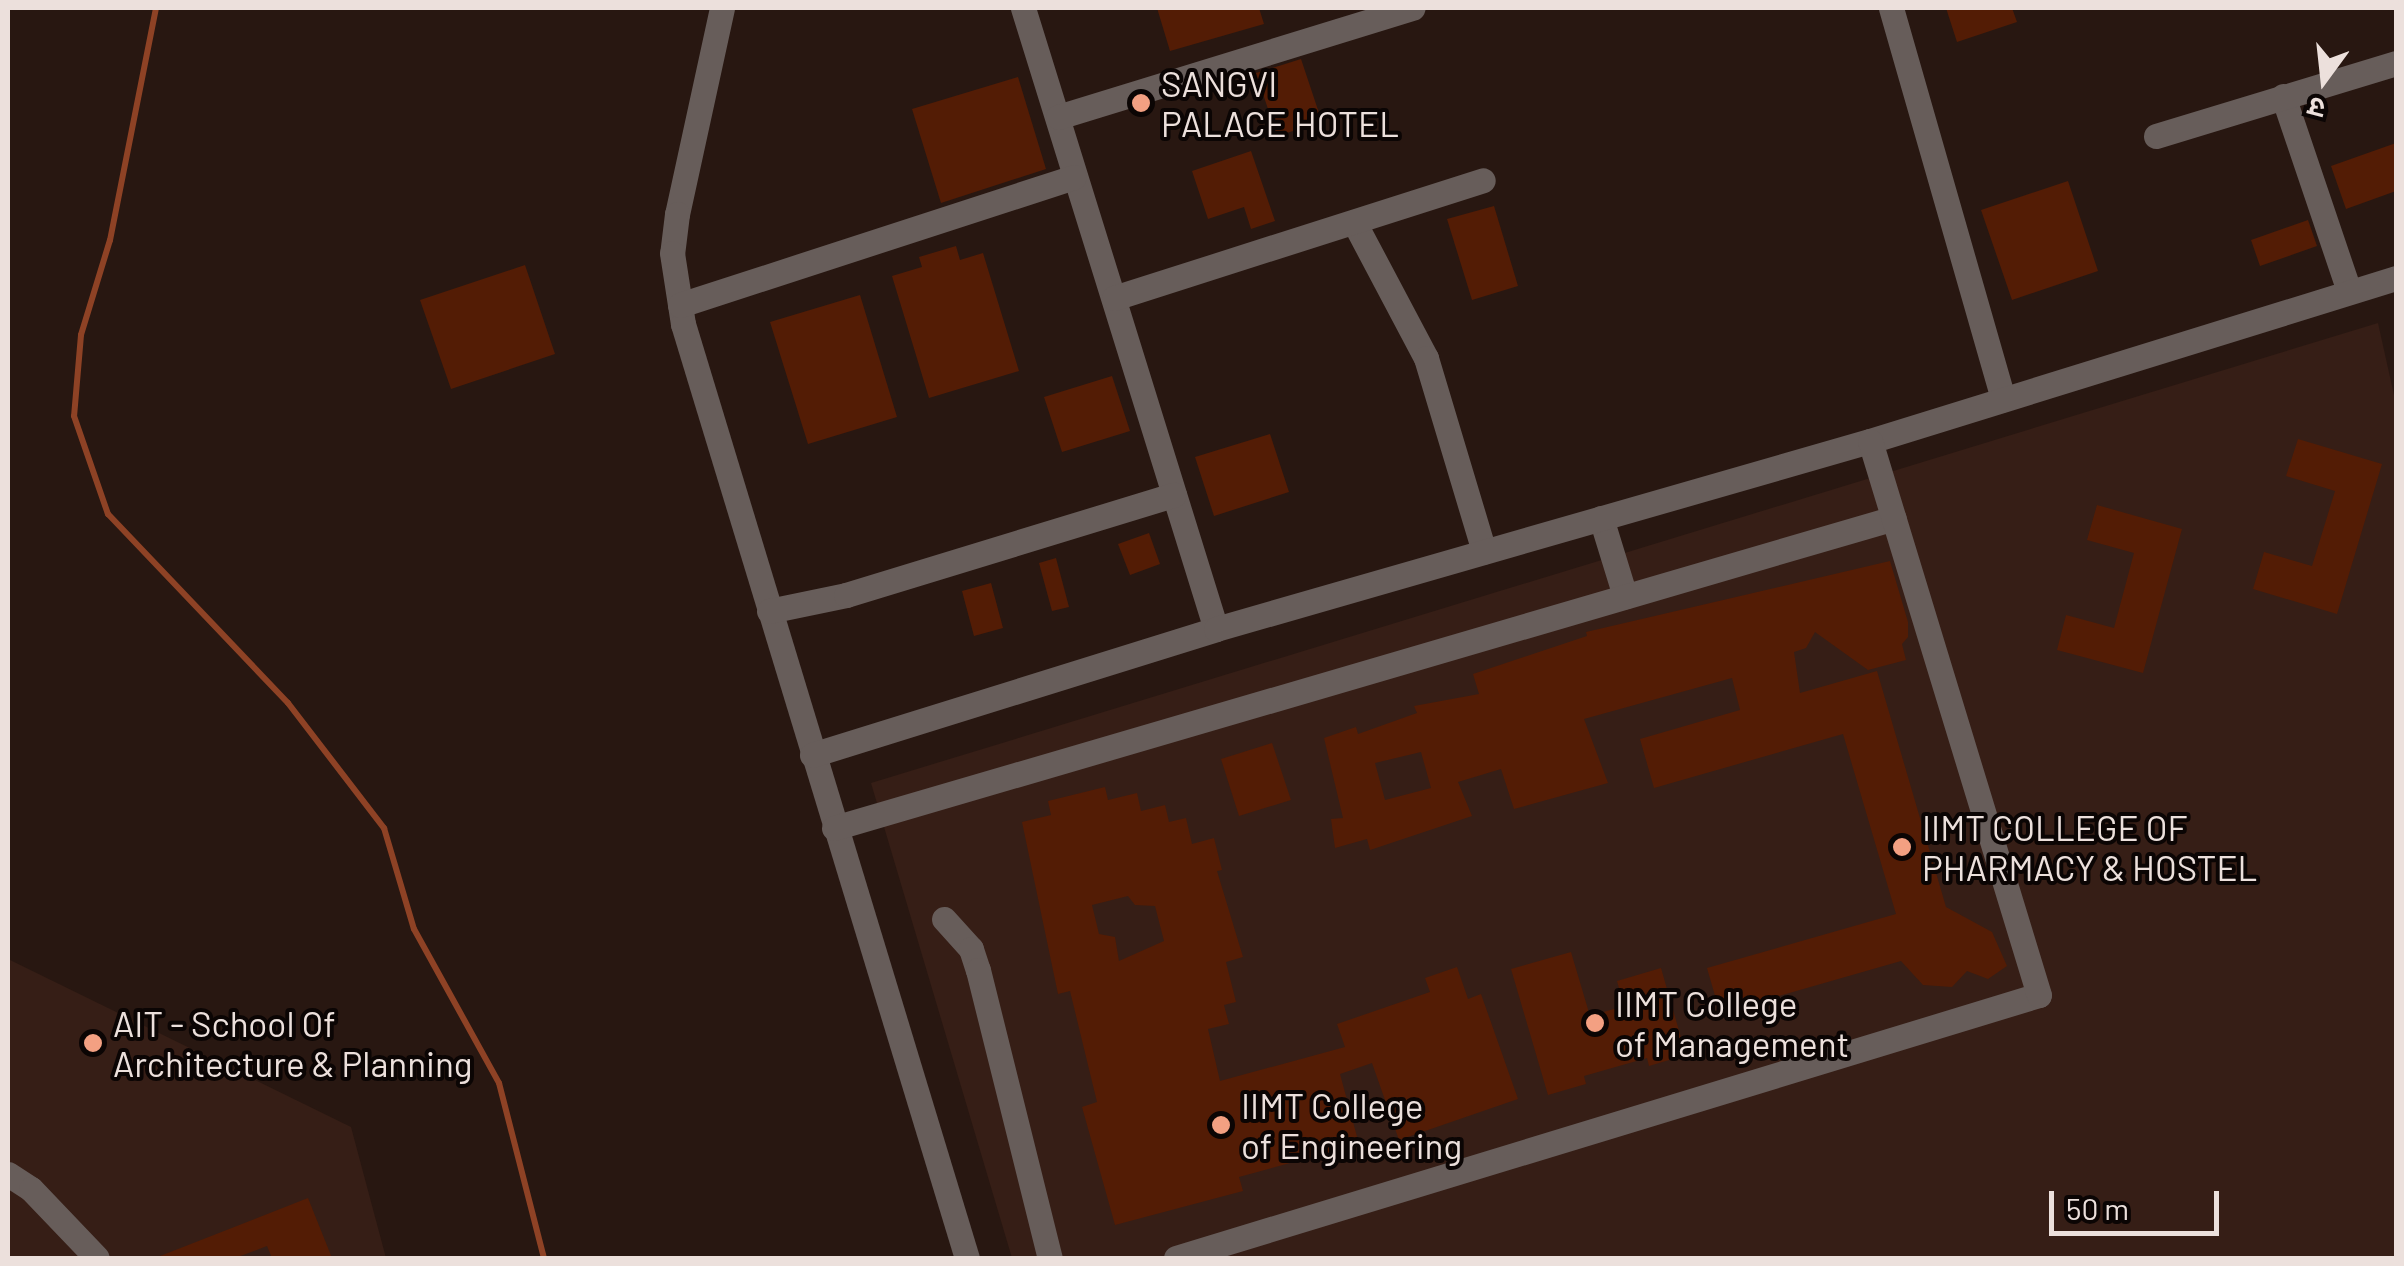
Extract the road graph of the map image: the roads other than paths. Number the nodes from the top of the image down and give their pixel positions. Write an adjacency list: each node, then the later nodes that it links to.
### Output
1 (722, 8): 15 (street)
2 (1023, 8): 7 (street)
3 (1413, 8): 7 (street)
4 (1890, 8): 16 (street)
5 (2396, 63): 6 (street)
6 (2283, 96): 8 (street); 13 (street)
7 (1058, 116): 9 (street)
8 (2156, 136)
9 (1074, 178): 14 (street); 15 (street)
10 (1483, 180): 11 (street)
11 (1354, 222): 14 (street); 21 (street)
12 (2396, 278): 13 (street)
13 (2349, 291): 16 (street)
14 (1114, 298): 18 (street)
15 (680, 305): 23 (street)
16 (2004, 399): 17 (street)
17 (1870, 440): 19 (street); 20 (street)
18 (1174, 495): 23 (street); 24 (street)
19 (1601, 518): 21 (street); 22 (street)
20 (1894, 518): 22 (street); 32 (street)
21 (1484, 551): 24 (street)
22 (1624, 596): 26 (street)
23 (769, 611): 25 (street)
24 (1216, 630): 25 (street)
25 (812, 754): 26 (street)
26 (834, 828): 30 (street)
27 (944, 919): 31 (street)
28 (8, 1174): 29 (street)
29 (97, 1258)
30 (966, 1258)
31 (1050, 1258)
32 (1176, 1258)

